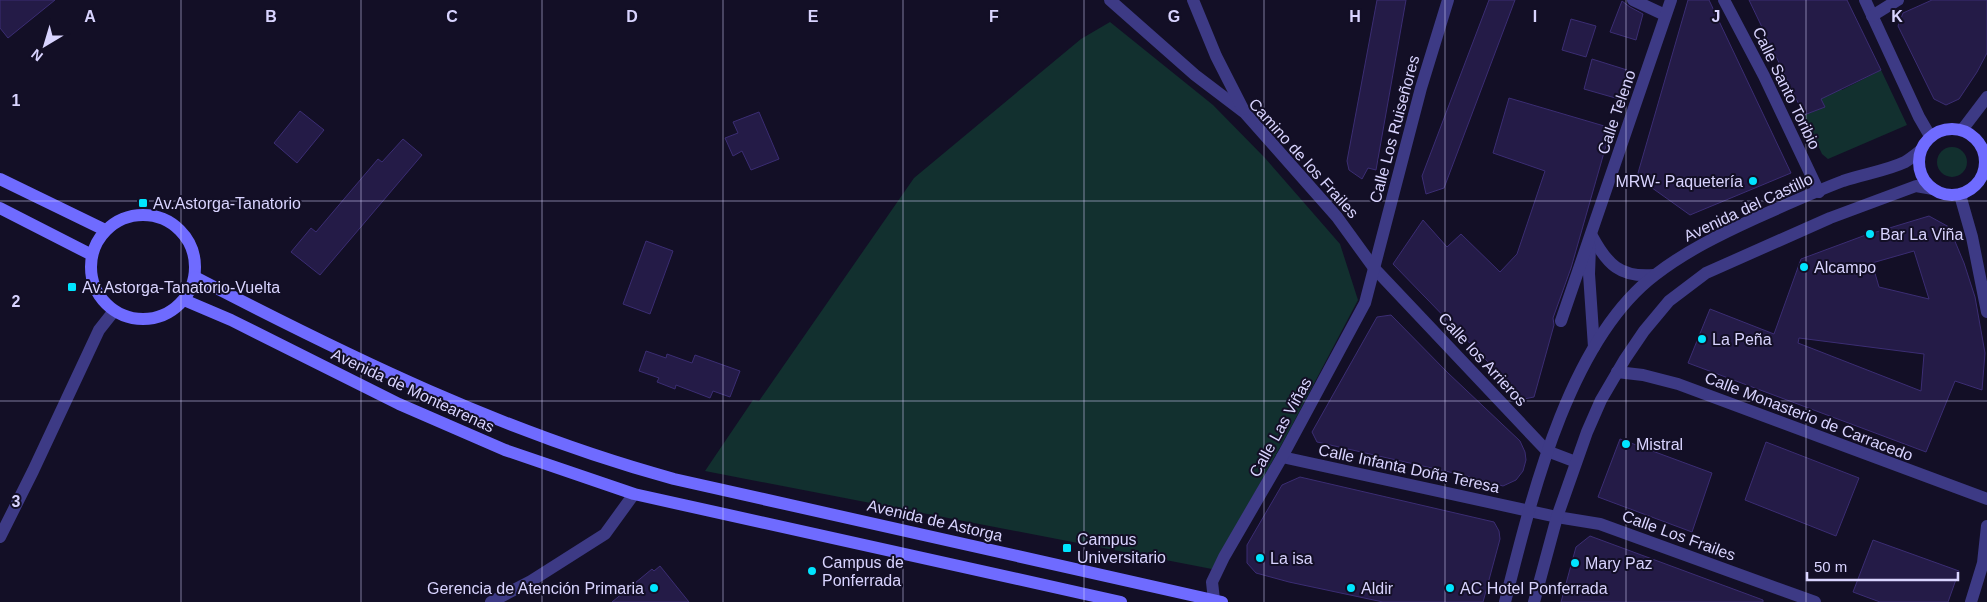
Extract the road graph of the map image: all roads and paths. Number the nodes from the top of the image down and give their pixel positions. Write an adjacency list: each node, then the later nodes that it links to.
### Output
1 (1110, 0): 12 (street, Camino de los Frailes)
2 (1193, 0): 12 (street)
3 (1448, 0): 26 (street, Calle Los Ruiseñores)
4 (1633, 0): 9 (street)
5 (1671, 0): 9 (street, Calle Teleno)
6 (1724, 0): 20 (street, Calle Santo Toribio)
7 (1866, 0): 10 (street)
8 (1898, 0): 10 (street)
9 (1665, 15): 24 (street, Calle Teleno)
10 (1872, 16): 14 (street)
11 (1987, 97): 13 (street)
12 (1245, 113): 26 (street, Camino de los Frailes)
13 (1962, 130): 14 (main road); 15 (main road)
14 (1930, 136): 16 (main road)
15 (1983, 139): 17 (main road)
16 (1920, 151): 19 (main road); 20 (street, Avenida del Castillo)
17 (1986, 164): 21 (main road)
18 (0, 179): 23 (main road)
19 (1933, 190): 21 (main road); 34 (street)
20 (1819, 192): 27 (street, Avenida del Castillo)
21 (1960, 194): 31 (street)
22 (0, 208): 25 (main road)
23 (105, 230): 25 (main road); 28 (main road)
24 (1591, 234): 27 (street); 32 (street, Calle Teleno); 33 (street, Calle Teleno)
25 (92, 255): 30 (main road)
26 (1374, 268): 35 (street, Calle los Arrieros); 36 (street, Calle Las Viñas)
27 (1654, 275): 33 (street, Avenida del Castillo)
28 (194, 277): 29 (main road); 38 (main road, Avenida de Montearenas)
29 (184, 300): 30 (main road); 39 (main road, Avenida de Montearenas)
30 (114, 311): 44 (street)
31 (1987, 312)
32 (1561, 321)
33 (1594, 347): 35 (street, Avenida del Castillo)
34 (1617, 372): 37 (street); 40 (street, Calle Monasterio de Carracedo)
35 (1547, 451): 37 (street, Calle los Arrieros); 41 (street, Avenida del Castillo)
36 (1282, 457): 41 (street, Calle Infanta Doña Teresa); 46 (street, Calle Las Viñas)
37 (1576, 462): 42 (street)
38 (641, 470): 46 (main road, Avenida de Astorga)
39 (634, 494): 47 (street); 48 (main road)
40 (1987, 499)
41 (1529, 511): 42 (street, Calle Los Frailes); 49 (street, Avenida del Castillo)
42 (1557, 517): 50 (street); 51 (street, Calle Los Frailes)
43 (1987, 526): 45 (street)
44 (0, 537)
45 (1985, 564): 52 (street)
46 (1218, 601)
47 (491, 602)
48 (1121, 602)
49 (1505, 602)
50 (1534, 602)
51 (1816, 602)
52 (1971, 602)

